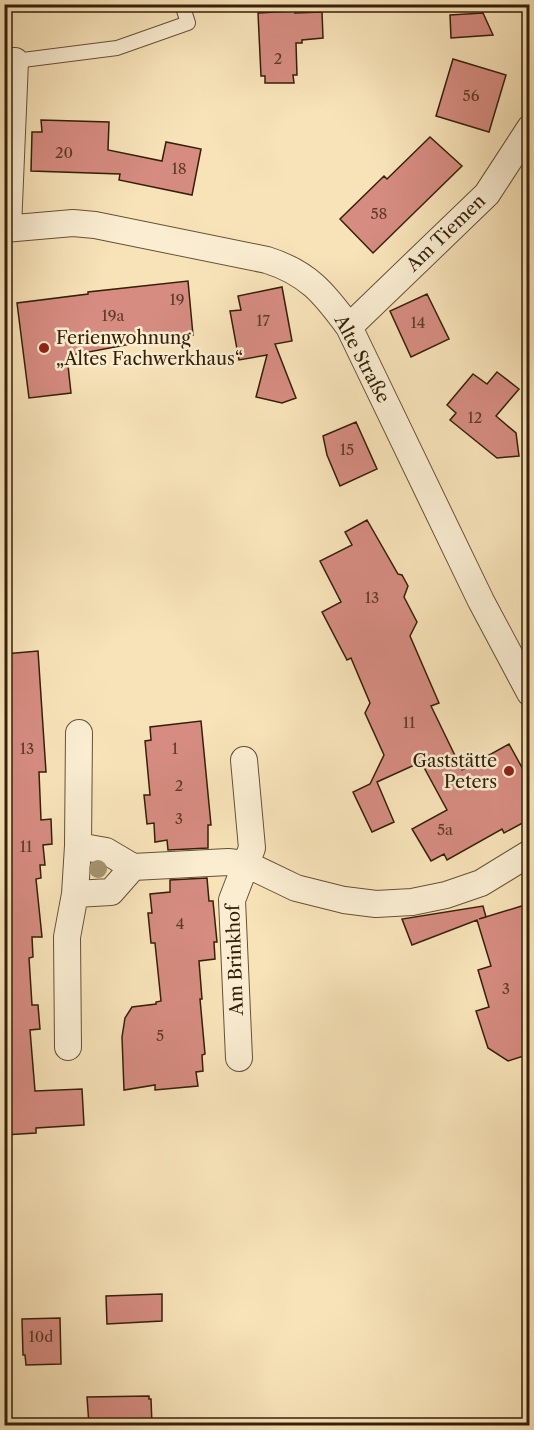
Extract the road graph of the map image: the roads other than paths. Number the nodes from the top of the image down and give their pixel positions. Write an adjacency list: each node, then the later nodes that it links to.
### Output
1 (182, 4): 2 (lane)
2 (10, 61): 4 (street)
3 (530, 128): 5 (street, Am Tiemen)
4 (6, 229): 5 (street, Alte Straße)
5 (349, 327): 6 (street, Alte Straße)
6 (530, 693)
7 (79, 733): 9 (street)
8 (244, 760): 11 (street, Am Brinkhof)
9 (78, 846): 12 (street); 13 (street)
10 (530, 853): 11 (street)
11 (246, 864): 12 (street); 15 (street, Am Brinkhof)
12 (133, 867): 13 (street)
13 (75, 894): 14 (street)
14 (68, 1047)
15 (239, 1058)

